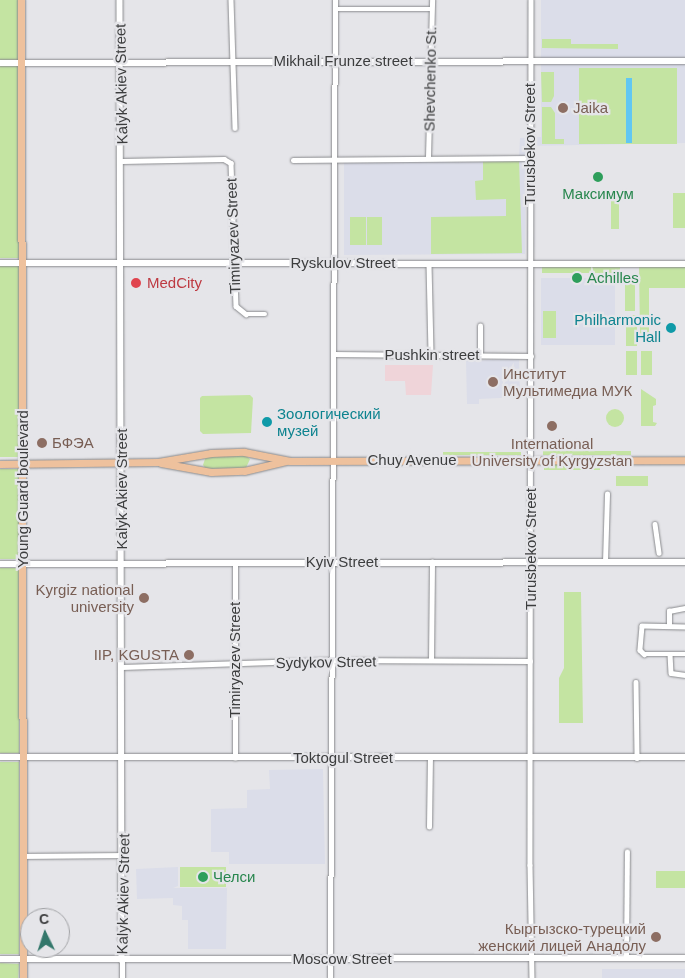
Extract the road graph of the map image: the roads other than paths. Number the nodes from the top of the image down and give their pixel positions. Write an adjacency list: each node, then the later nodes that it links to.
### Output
1 (21, 0): 16 (main road, Young Guard boulevard)
2 (120, 0): 13 (street, Kalyk Akiev Street)
3 (231, 0): 11 (street)
4 (334, 0): 7 (street)
5 (432, 0): 8 (street, Shevchenko St.)
6 (531, 0): 10 (street, Turusbekov Street)
7 (334, 9): 8 (street); 12 (street)
8 (432, 9): 9 (street, Shevchenko St.)
9 (430, 60): 10 (main road, Mikhail Frunze street); 12 (main road, Mikhail Frunze street); 18 (street, Shevchenko St.)
10 (530, 60): 14 (main road, Mikhail Frunze street); 19 (street, Turusbekov Street)
11 (233, 61): 12 (main road, Mikhail Frunze street); 13 (main road, Mikhail Frunze street); 17 (street)
12 (334, 61): 20 (street)
13 (122, 62): 16 (main road, Mikhail Frunze street); 22 (street, Kalyk Akiev Street)
14 (685, 62)
15 (0, 63): 16 (main road, Mikhail Frunze street)
16 (22, 63): 24 (main road, Young Guard boulevard)
17 (236, 128)
18 (428, 157): 19 (street); 20 (street)
19 (530, 158): 29 (street, Turusbekov Street)
20 (333, 159): 21 (street); 27 (street)
21 (293, 160)
22 (122, 161): 25 (street, Kalyk Akiev Street); 26 (street, Timiryazev Street)
23 (0, 263): 24 (street, Ryskulov Street)
24 (22, 263): 25 (street, Ryskulov Street); 44 (main road, Young Guard boulevard)
25 (122, 263): 26 (street, Ryskulov Street); 41 (street, Kalyk Akiev Street)
26 (234, 263): 27 (street, Ryskulov Street); 31 (street, Timiryazev Street)
27 (333, 264): 28 (street, Ryskulov Street); 33 (street)
28 (429, 264): 29 (street, Ryskulov Street); 34 (street)
29 (532, 264): 30 (street, Ryskulov Street); 36 (street, Turusbekov Street)
30 (685, 264)
31 (265, 314)
32 (480, 326): 35 (street)
33 (333, 354): 34 (street, Pushkin street); 37 (street)
34 (431, 355): 35 (street, Pushkin street)
35 (480, 355): 36 (street, Pushkin street)
36 (531, 356): 38 (street, Turusbekov Street)
37 (332, 460): 38 (main road, Chuy Avenue); 40 (main road, Chuy Avenue); 48 (street)
38 (531, 460): 39 (main road, Chuy Avenue); 50 (street, Turusbekov Street)
39 (685, 460)
40 (290, 461): 42 (main road, Chuy Avenue); 42 (main road, Chuy Avenue)
41 (122, 462): 42 (main road, Chuy Avenue); 44 (main road, Chuy Avenue); 53 (street, Kalyk Akiev Street)
42 (158, 462)
43 (0, 464): 44 (main road, Chuy Avenue)
44 (23, 464): 56 (main road, Young Guard boulevard)
45 (607, 494): 51 (street)
46 (655, 524): 47 (street)
47 (659, 552)
48 (332, 562): 49 (main road, Kyiv Street); 54 (main road, Kyiv Street); 62 (street)
49 (432, 562): 50 (main road, Kyiv Street); 63 (street)
50 (530, 562): 51 (main road, Kyiv Street); 64 (street, Turusbekov Street)
51 (605, 562): 52 (main road, Kyiv Street)
52 (685, 562)
53 (122, 563): 54 (main road, Kyiv Street); 56 (main road, Kyiv Street); 66 (street, Kalyk Akiev Street)
54 (235, 563): 65 (street, Timiryazev Street)
55 (0, 564): 56 (main road, Kyiv Street)
56 (23, 564): 71 (main road, Young Guard boulevard)
57 (685, 608): 58 (street)
58 (670, 626): 59 (street); 60 (street)
59 (685, 626)
60 (670, 654): 61 (street); 67 (street)
61 (685, 654)
62 (332, 660): 63 (street, Sydykov Street); 65 (street, Sydykov Street); 74 (street)
63 (431, 660): 64 (street, Sydykov Street)
64 (530, 661): 77 (street, Turusbekov Street)
65 (236, 664): 66 (street, Sydykov Street); 73 (street, Timiryazev Street)
66 (122, 666): 72 (street, Kalyk Akiev Street)
67 (685, 675)
68 (636, 682): 76 (street)
69 (685, 757): 76 (main road, Toktogul Street)
70 (0, 758): 71 (main road, Toktogul Street)
71 (21, 758): 72 (main road, Toktogul Street); 81 (main road, Young Guard boulevard)
72 (123, 758): 73 (main road, Toktogul Street); 80 (street, Kalyk Akiev Street)
73 (235, 758): 74 (main road, Toktogul Street)
74 (331, 758): 75 (main road, Toktogul Street); 86 (street)
75 (430, 758): 77 (main road, Toktogul Street); 78 (street)
76 (638, 758): 77 (main road, Toktogul Street)
77 (530, 759): 87 (street, Turusbekov Street)
78 (429, 827)
79 (627, 852): 82 (street)
80 (124, 855): 81 (street); 88 (street, Kalyk Akiev Street)
81 (22, 856): 85 (main road, Young Guard boulevard)
82 (626, 958): 83 (main road, Moscow Street); 87 (main road, Moscow Street)
83 (685, 958)
84 (0, 959): 85 (main road, Moscow Street)
85 (23, 959): 88 (main road, Moscow Street); 89 (main road, Young Guard boulevard)
86 (330, 959): 87 (main road, Moscow Street); 88 (main road, Moscow Street); 91 (street)
87 (533, 959): 92 (street, Turusbekov Street)
88 (122, 960): 90 (street, Kalyk Akiev Street)
89 (23, 978)
90 (122, 978)
91 (330, 978)
92 (532, 978)

